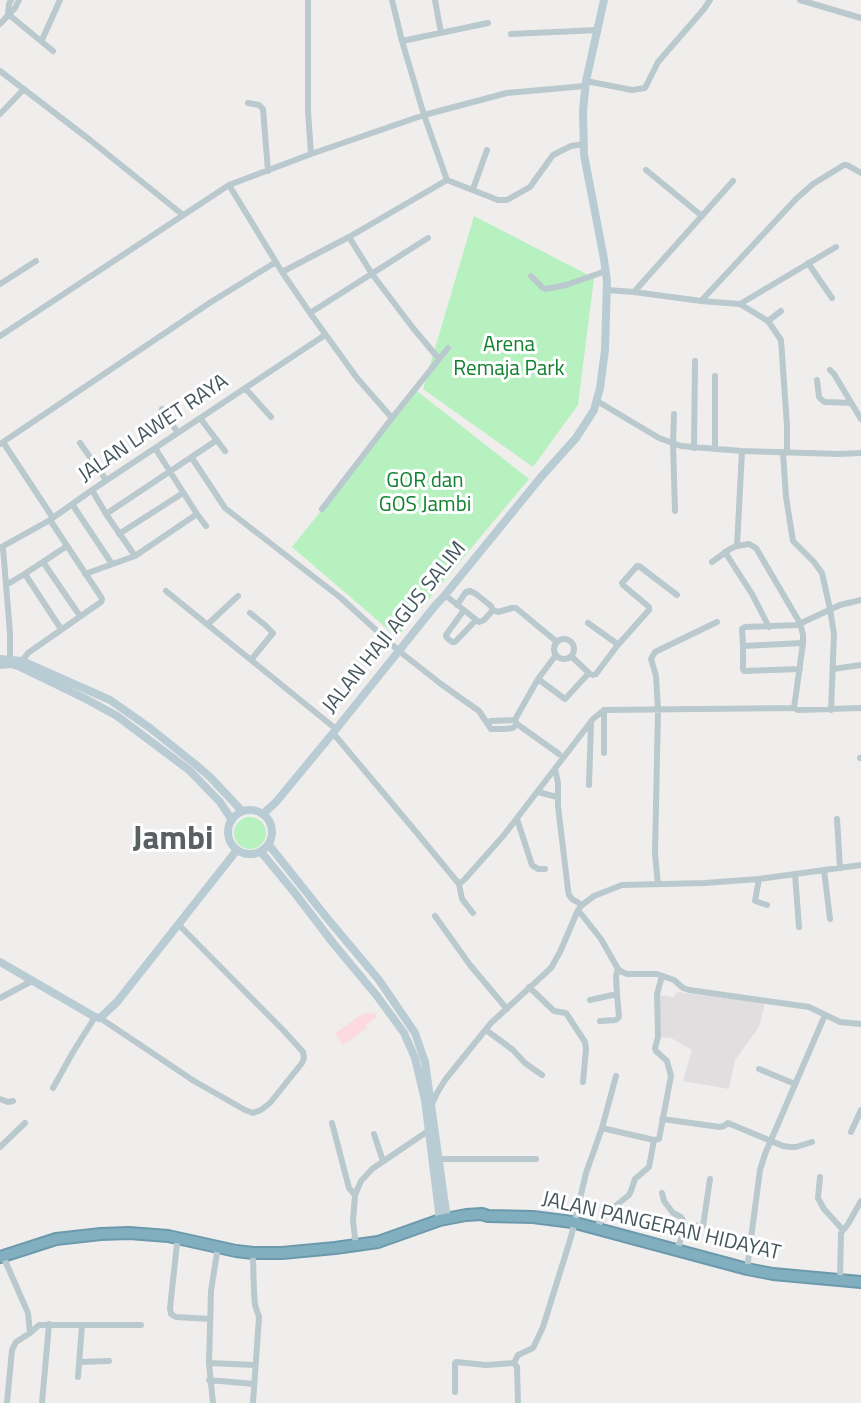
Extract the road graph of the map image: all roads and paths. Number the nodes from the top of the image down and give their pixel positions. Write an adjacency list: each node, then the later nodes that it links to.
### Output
1 (11, 0): 10 (street)
2 (19, 0): 10 (street)
3 (60, 0): 17 (street)
4 (308, 0): 28 (street)
5 (392, 0): 18 (street)
6 (435, 0): 15 (street)
7 (604, 0): 14 (main road, JALAN HAJI AGUS SALIM)
8 (710, 0): 21 (street)
9 (800, 0): 11 (street)
10 (8, 14): 13 (street); 17 (street)
11 (861, 18)
12 (488, 23): 15 (street)
13 (0, 24)
14 (598, 30): 16 (street); 21 (main road, JALAN HAJI AGUS SALIM)
15 (441, 33): 18 (street)
16 (511, 34)
17 (42, 40): 19 (street)
18 (402, 41): 25 (street)
19 (53, 51)
20 (0, 71): 22 (street)
21 (586, 83): 25 (street); 26 (main road, JALAN HAJI AGUS SALIM)
22 (24, 89): 24 (street); 36 (street)
23 (248, 103): 30 (street)
24 (0, 114)
25 (424, 115): 28 (street); 32 (street)
26 (583, 144): 35 (street); 45 (main road, JALAN HAJI AGUS SALIM)
27 (487, 150): 35 (street)
28 (311, 154): 30 (street)
29 (646, 170): 37 (street)
30 (268, 171): 34 (street)
31 (861, 173): 52 (street)
32 (447, 180): 35 (street); 38 (street)
33 (733, 181): 37 (street)
34 (229, 186): 36 (street); 42 (street)
35 (473, 189)
36 (183, 215): 58 (street)
37 (702, 216): 50 (street)
38 (349, 237): 44 (street); 46 (street)
39 (428, 238): 46 (street)
40 (836, 247): 43 (street)
41 (36, 261): 48 (street)
42 (276, 262): 44 (street); 76 (street)
43 (808, 264): 51 (street); 53 (street)
44 (282, 272): 55 (street)
45 (606, 272): 47 (street); 49 (main road, JALAN HAJI AGUS SALIM)
46 (372, 274): 55 (street); 60 (street)
47 (531, 276)
48 (0, 284)
49 (607, 290): 50 (street); 66 (main road, JALAN HAJI AGUS SALIM)
50 (634, 292): 52 (street)
51 (832, 298)
52 (701, 301): 53 (street)
53 (740, 304): 56 (street)
54 (781, 311): 56 (street)
55 (310, 313): 57 (street)
56 (768, 321): 84 (street)
57 (325, 335): 65 (street, JALAN LAWET RAYA); 72 (street)
58 (0, 336)
59 (448, 348): 60 (street)
60 (439, 359): 72 (street)
61 (695, 361): 80 (street)
62 (830, 370): 67 (street)
63 (715, 376): 81 (street)
64 (817, 380): 67 (street)
65 (244, 388): 70 (street); 71 (street, JALAN LAWET RAYA)
66 (597, 401): 78 (street); 111 (main road, JALAN HAJI AGUS SALIM)
67 (851, 403): 73 (street)
68 (162, 409): 74 (street)
69 (674, 414): 78 (street)
70 (271, 417)
71 (200, 418): 74 (street, JALAN LAWET RAYA); 75 (street)
72 (392, 418): 92 (street)
73 (861, 419)
74 (178, 433): 79 (street, JALAN LAWET RAYA)
75 (217, 440): 82 (street); 86 (street)
76 (2, 443): 96 (street)
77 (80, 443): 88 (street)
78 (673, 444): 80 (street); 93 (street)
79 (155, 448): 87 (street); 88 (street, JALAN LAWET RAYA)
80 (694, 448): 81 (street)
81 (715, 449): 83 (street)
82 (225, 451)
83 (742, 451): 84 (street); 100 (street)
84 (785, 452): 85 (street); 116 (street)
85 (861, 453)
86 (192, 458): 87 (street); 134 (street)
87 (170, 472): 90 (street); 94 (street)
88 (106, 480): 89 (street, JALAN LAWET RAYA)
89 (92, 490): 91 (street, JALAN LAWET RAYA); 94 (street)
90 (183, 493): 95 (street); 98 (street)
91 (72, 504): 96 (street, JALAN LAWET RAYA); 106 (street)
92 (322, 509)
93 (675, 511)
94 (106, 514): 98 (street)
95 (197, 514): 97 (street); 103 (street)
96 (51, 519): 99 (street); 101 (street, JALAN LAWET RAYA)
97 (206, 526)
98 (120, 534): 103 (street)
99 (67, 546): 104 (street); 108 (street)
100 (737, 546): 102 (street); 125 (street)
101 (1, 548): 109 (street)
102 (725, 552): 105 (street); 128 (street)
103 (135, 556): 106 (street)
104 (43, 562): 107 (street); 120 (street)
105 (712, 562)
106 (112, 564): 108 (street)
107 (25, 574): 109 (street); 129 (street)
108 (85, 574): 120 (street)
109 (6, 585): 138 (street)
110 (166, 591): 126 (street)
111 (445, 595): 115 (street); 134 (main road, JALAN HAJI AGUS SALIM)
112 (677, 595): 132 (street)
113 (238, 596): 126 (street)
114 (861, 600): 116 (street)
115 (457, 604): 117 (street); 118 (street)
116 (830, 609): 125 (street); 144 (street)
117 (464, 610): 121 (street); 122 (street)
118 (493, 610): 122 (street); 130 (street)
119 (250, 613): 139 (street)
120 (80, 616): 129 (street)
121 (458, 618): 127 (street); 127 (street)
122 (476, 620): 127 (street)
123 (717, 622): 151 (street)
124 (588, 623): 132 (street)
125 (800, 623): 128 (street); 131 (street)
126 (208, 624): 139 (street)
127 (469, 627)
128 (769, 627): 133 (street)
129 (61, 629): 140 (street)
130 (557, 642): 135 (street); 136 (street)
131 (804, 643): 133 (street); 143 (street)
132 (617, 646): 146 (street)
133 (743, 646): 143 (street)
134 (399, 651): 153 (street); 155 (main road, JALAN HAJI AGUS SALIM)
135 (556, 655): 136 (street); 147 (street)
136 (571, 656): 146 (street)
137 (0, 659): 138 (main road)
138 (10, 659): 140 (main road)
139 (251, 660): 155 (street)
140 (21, 664): 142 (main road); 145 (main road)
141 (861, 664): 144 (street)
142 (0, 665)
143 (800, 669): 148 (street)
144 (833, 669): 152 (street)
145 (36, 671): 162 (main road); 166 (main road)
146 (589, 673): 147 (street)
147 (538, 679): 153 (street)
148 (794, 708): 151 (street); 152 (street)
149 (861, 708): 152 (street)
150 (604, 710): 151 (street); 154 (street); 156 (street)
151 (658, 710): 177 (street)
152 (831, 710)
153 (516, 722): 157 (street)
154 (591, 724): 158 (street); 159 (street)
155 (334, 731): 163 (main road, JALAN HAJI AGUS SALIM); 176 (street)
156 (604, 753)
157 (558, 754)
158 (555, 769): 160 (street); 161 (street)
159 (589, 785)
160 (538, 792): 161 (street); 164 (street)
161 (557, 797): 179 (street)
162 (242, 811): 163 (main road); 166 (main road)
163 (263, 814): 167 (main road)
164 (517, 819): 172 (street); 176 (street)
165 (837, 819): 171 (street)
166 (232, 820): 168 (main road)
167 (269, 845): 169 (main road); 190 (main road)
168 (237, 850): 169 (main road); 183 (main road)
169 (261, 852): 192 (main road)
170 (861, 865): 171 (street)
171 (840, 868): 173 (street)
172 (545, 869)
173 (824, 870): 174 (street); 182 (street)
174 (795, 874): 175 (street); 184 (street)
175 (759, 879): 177 (street); 178 (street)
176 (459, 884): 180 (street)
177 (658, 884): 179 (street)
178 (767, 905)
179 (580, 908): 186 (street); 189 (street)
180 (473, 913)
181 (435, 916): 195 (street)
182 (830, 919)
183 (178, 924): 197 (main road); 197 (street)
184 (799, 927)
185 (0, 962): 188 (main road)
186 (618, 969): 187 (street); 191 (street)
187 (662, 976): 196 (street); 211 (street)
188 (32, 981): 193 (street); 197 (main road)
189 (529, 987): 195 (street); 204 (street)
190 (385, 989): 192 (main road); 209 (main road)
191 (617, 994): 194 (street); 198 (street)
192 (377, 996): 215 (main road)
193 (0, 998)
194 (590, 1000)
195 (507, 1009): 200 (street)
196 (825, 1015): 199 (street); 205 (street)
197 (98, 1017): 206 (street)
198 (600, 1021)
199 (861, 1023)
200 (486, 1030): 202 (street); 209 (street)
201 (759, 1069): 205 (street)
202 (542, 1076)
203 (616, 1076): 214 (street)
204 (583, 1082)
205 (795, 1084): 219 (street)
206 (53, 1088)
207 (0, 1099): 208 (street)
208 (13, 1101)
209 (432, 1104): 222 (main road)
210 (861, 1110): 216 (street)
211 (662, 1119): 218 (street); 219 (street)
212 (25, 1123): 221 (street)
213 (332, 1123): 228 (street)
214 (602, 1128): 218 (street); 231 (street)
215 (428, 1131): 224 (street); 230 (main road)
216 (851, 1132)
217 (374, 1134): 224 (street)
218 (654, 1140): 233 (street)
219 (770, 1141): 220 (street); 241 (street)
220 (812, 1142)
221 (0, 1147)
222 (439, 1159): 223 (street); 230 (main road)
223 (536, 1159)
224 (382, 1161): 228 (street)
225 (820, 1177): 234 (street)
226 (710, 1179): 232 (street)
227 (662, 1193): 232 (street)
228 (355, 1195): 236 (street)
229 (861, 1202): 234 (street)
230 (445, 1222): 231 (highway, JALAN PANGERAN HIDAYAT); 236 (highway, JALAN PANGERAN HIDAYAT); 240 (highway, JALAN PANGERAN HIDAYAT)
231 (574, 1223): 233 (highway, JALAN PANGERAN HIDAYAT); 254 (street)
232 (686, 1225): 238 (street)
233 (596, 1228): 238 (highway, JALAN PANGERAN HIDAYAT)
234 (843, 1230): 242 (street)
235 (171, 1241): 237 (highway, JALAN PANGERAN HIDAYAT); 239 (highway, JALAN PANGERAN HIDAYAT); 245 (street)
236 (356, 1246): 237 (highway, JALAN PANGERAN HIDAYAT)
237 (217, 1250): 240 (highway, JALAN PANGERAN HIDAYAT); 245 (street)
238 (677, 1250): 241 (highway, JALAN PANGERAN HIDAYAT)
239 (2, 1260): 244 (street)
240 (253, 1260): 255 (street)
241 (747, 1269): 242 (highway, JALAN PANGERAN HIDAYAT)
242 (840, 1280): 243 (highway, JALAN PANGERAN HIDAYAT)
243 (861, 1282)
244 (28, 1313): 246 (street); 250 (street)
245 (210, 1319): 253 (street)
246 (39, 1324): 247 (street); 250 (street)
247 (49, 1324): 248 (street); 261 (street)
248 (82, 1325): 249 (street); 252 (street)
249 (141, 1325)
250 (30, 1333): 260 (street)
251 (109, 1361): 252 (street)
252 (79, 1362): 256 (street)
253 (209, 1363): 255 (street); 257 (street)
254 (514, 1363): 259 (street); 264 (street)
255 (255, 1365): 258 (street)
256 (78, 1377)
257 (209, 1380): 258 (street); 262 (street)
258 (254, 1384): 263 (street)
259 (455, 1392)
260 (7, 1403)
261 (42, 1403)
262 (213, 1403)
263 (253, 1403)
264 (518, 1403)

